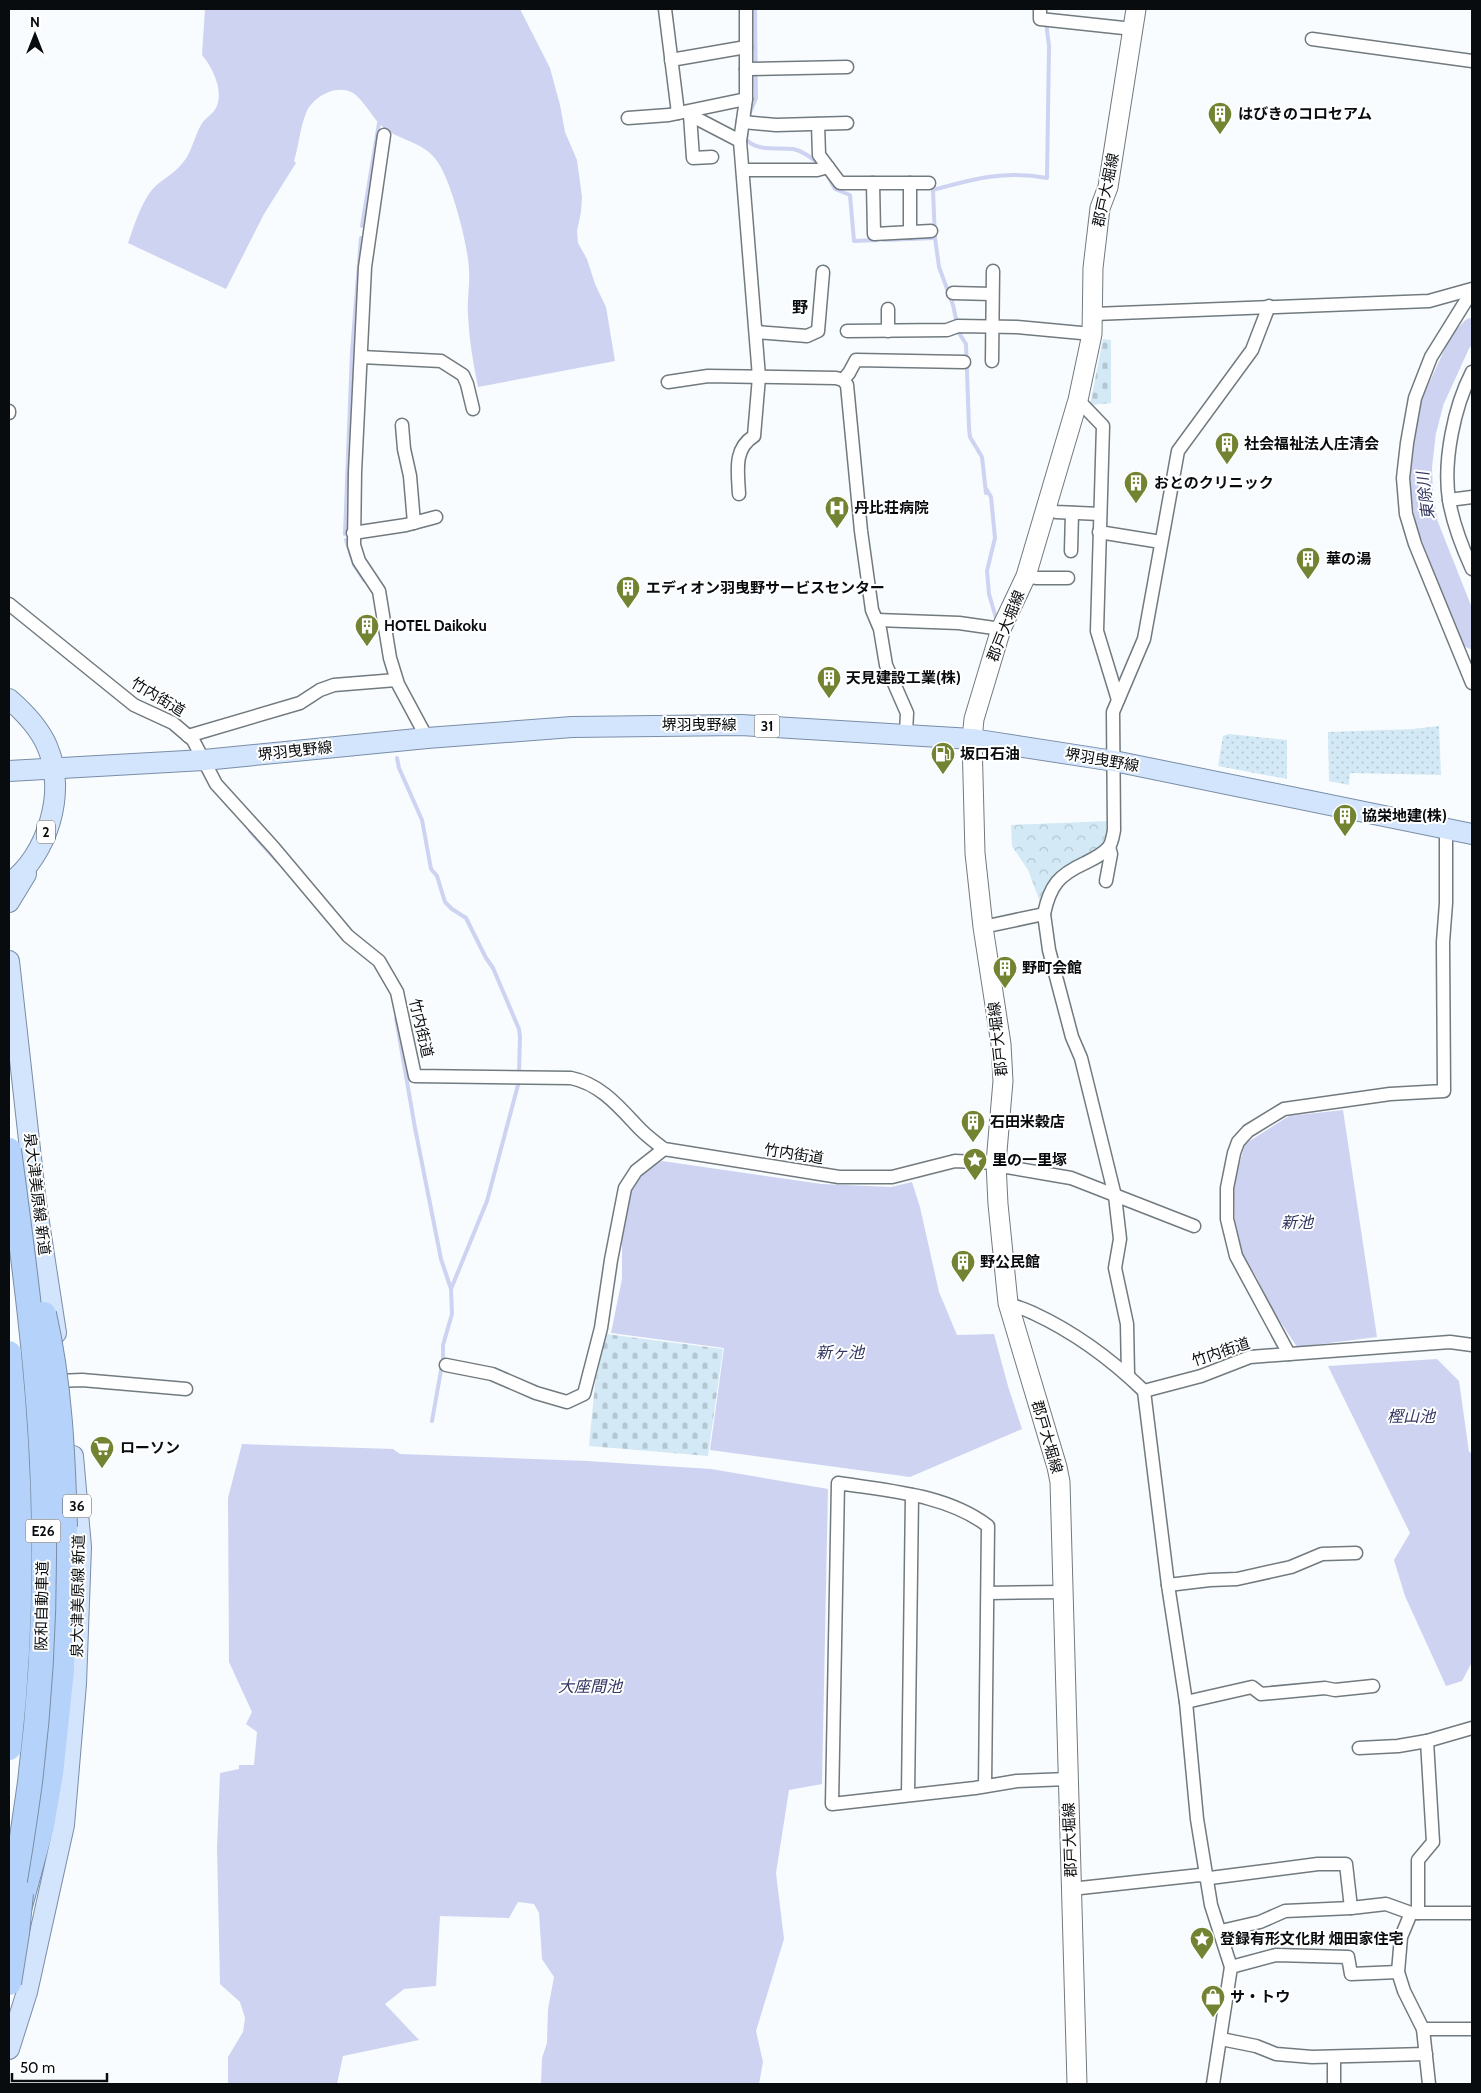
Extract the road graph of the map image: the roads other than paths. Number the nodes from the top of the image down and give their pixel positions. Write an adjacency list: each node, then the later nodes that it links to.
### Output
1 (666, 9): 10 (street)
2 (746, 9): 9 (street)
3 (1040, 9): 6 (street)
4 (1072, 9): 6 (street)
5 (1136, 9): 7 (main road, 郡戸大堀線)
6 (1071, 22): 7 (street)
7 (1133, 29): 37 (main road, 郡戸大堀線)
8 (1312, 39): 11 (street)
9 (746, 47): 10 (street); 13 (street)
10 (671, 60): 15 (street)
11 (1472, 61)
12 (847, 67): 13 (street)
13 (746, 69): 14 (street)
14 (746, 99): 15 (street); 17 (street)
15 (686, 113): 16 (street); 21 (street); 22 (street)
16 (628, 118)
17 (743, 122): 19 (street); 21 (street)
18 (847, 123): 19 (street)
19 (818, 124): 23 (street)
20 (384, 136): 45 (street)
21 (740, 140): 24 (street)
22 (712, 157)
23 (828, 167): 24 (street); 25 (street)
24 (743, 170): 42 (street)
25 (873, 183): 26 (street); 28 (street)
26 (910, 183): 27 (street); 28 (street)
27 (929, 183)
28 (910, 232): 29 (street)
29 (931, 232)
30 (992, 271): 34 (street)
31 (823, 272): 39 (street)
32 (1472, 290): 35 (street); 74 (street)
33 (953, 293): 34 (street)
34 (992, 294): 38 (street)
35 (1269, 306): 37 (street); 65 (street)
36 (888, 309): 41 (street)
37 (1094, 314): 43 (main road, 郡戸大堀線)
38 (992, 328): 41 (street); 43 (street); 46 (street)
39 (818, 331): 42 (street); 44 (street)
40 (847, 331): 41 (street)
41 (888, 331)
42 (756, 332): 49 (street)
43 (1092, 334): 52 (main road, 郡戸大堀線)
44 (829, 339)
45 (360, 357): 53 (street); 64 (street)
46 (992, 361)
47 (964, 362): 50 (street)
48 (1472, 372): 57 (street)
49 (759, 377): 50 (street); 51 (street); 55 (street)
50 (843, 380): 71 (street)
51 (668, 382)
52 (1078, 400): 58 (main road, 郡戸大堀線); 60 (street)
53 (473, 409)
54 (402, 425): 62 (street)
55 (739, 494)
56 (1472, 497): 57 (street)
57 (1449, 500): 67 (street)
58 (1046, 507): 59 (street); 68 (main road, 郡戸大堀線)
59 (1072, 513): 60 (street); 66 (street)
60 (1100, 514): 63 (street)
61 (436, 517): 62 (street)
62 (414, 523): 64 (street)
63 (1099, 532): 65 (street); 76 (street)
64 (353, 533): 73 (street)
65 (1161, 542): 76 (street)
66 (1071, 551)
67 (1472, 569)
68 (1026, 576): 69 (street); 72 (main road, 郡戸大堀線)
69 (1068, 578)
70 (9, 604): 78 (street, 竹内街道)
71 (877, 620): 72 (street); 77 (street)
72 (1001, 629): 80 (main road, 郡戸大堀線)
73 (396, 680): 78 (street); 79 (street)
74 (1472, 683)
75 (9, 698): 83 (main road, 2)
76 (1118, 700): 82 (street)
77 (906, 734): 79 (main road, 堺羽曳野線 / 31); 80 (main road, 堺羽曳野線 / 31)
78 (188, 736): 81 (street, 竹内街道)
79 (427, 738): 81 (main road, 堺羽曳野線 / 31)
80 (972, 739): 82 (main road, 堺羽曳野線 / 31); 93 (main road, 郡戸大堀線)
81 (204, 760): 83 (main road, 堺羽曳野線 / 31); 95 (street, 竹内街道)
82 (1114, 761): 85 (main road, 堺羽曳野線 / 31); 87 (street)
83 (53, 769): 84 (main road, 堺羽曳野線); 88 (main road, 2)
84 (9, 771)
85 (1446, 829): 86 (main road, 堺羽曳野線 / 31); 104 (street)
86 (1472, 834)
87 (1109, 847): 89 (street); 92 (street)
88 (36, 854): 90 (main road, 2); 91 (main road)
89 (1106, 881)
90 (9, 884)
91 (9, 902)
92 (1044, 914): 93 (street); 99 (street)
93 (983, 927): 97 (main road, 郡戸大堀線)
94 (9, 960): 107 (main road, 泉大津美原線 新道 / 36)
95 (664, 1149): 97 (street, 竹内街道); 105 (street)
96 (9, 1150): 98 (highway, 阪和自動車道 / E26, bridge)
97 (996, 1164): 99 (street, 竹内街道); 101 (main road, 郡戸大堀線)
98 (14, 1190): 125 (highway, 阪和自動車道 / E26, bridge); 133 (highway, bridge)
99 (1116, 1196): 100 (street, 竹内街道); 106 (street)
100 (1194, 1226)
101 (1008, 1303): 106 (street); 114 (main road, 郡戸大堀線)
102 (1472, 1345): 104 (street, 竹内街道)
103 (9, 1353): 120 (highway, 阪和自動車道 / E26, bridge)
104 (1289, 1354): 110 (street, 竹内街道)
105 (446, 1365)
106 (1128, 1375): 110 (street)
107 (64, 1382): 108 (street); 109 (street); 140 (main road, 泉大津美原線 新道 / 36)
108 (9, 1383)
109 (186, 1389)
110 (1144, 1391): 113 (street)
111 (912, 1495): 115 (street); 124 (street); 124 (street)
112 (1356, 1553): 113 (street)
113 (1168, 1585): 117 (street)
114 (1062, 1592): 115 (street); 122 (main road, 郡戸大堀線)
115 (988, 1593): 123 (street)
116 (1373, 1686): 117 (street)
117 (1186, 1702): 126 (street)
118 (1472, 1728): 119 (street)
119 (1427, 1741): 121 (street); 130 (street)
120 (9, 1748)
121 (1359, 1748)
122 (1068, 1780): 123 (street); 127 (main road, 郡戸大堀線)
123 (985, 1786): 124 (street)
124 (908, 1795)
125 (25, 1816): 129 (highway, 阪和自動車道 / E26, bridge); 136 (highway, bridge)
126 (1206, 1876): 127 (street); 128 (street); 132 (street)
127 (1071, 1889): 143 (main road, 郡戸大堀線)
128 (1350, 1908): 130 (street); 132 (street)
129 (9, 1911)
130 (1414, 1913): 131 (street); 135 (street)
131 (1472, 1913)
132 (1221, 1931): 134 (street)
133 (9, 1949)
134 (1232, 1967): 135 (street); 139 (street)
135 (1398, 1972): 137 (street)
136 (9, 1983)
137 (1424, 2029): 138 (street); 141 (street)
138 (1472, 2029)
139 (1221, 2039): 142 (street); 144 (street)
140 (9, 2049)
141 (1426, 2054): 142 (street); 146 (street)
142 (1334, 2058): 145 (street)
143 (1077, 2084)
144 (1213, 2084)
145 (1334, 2084)
146 (1429, 2084)

